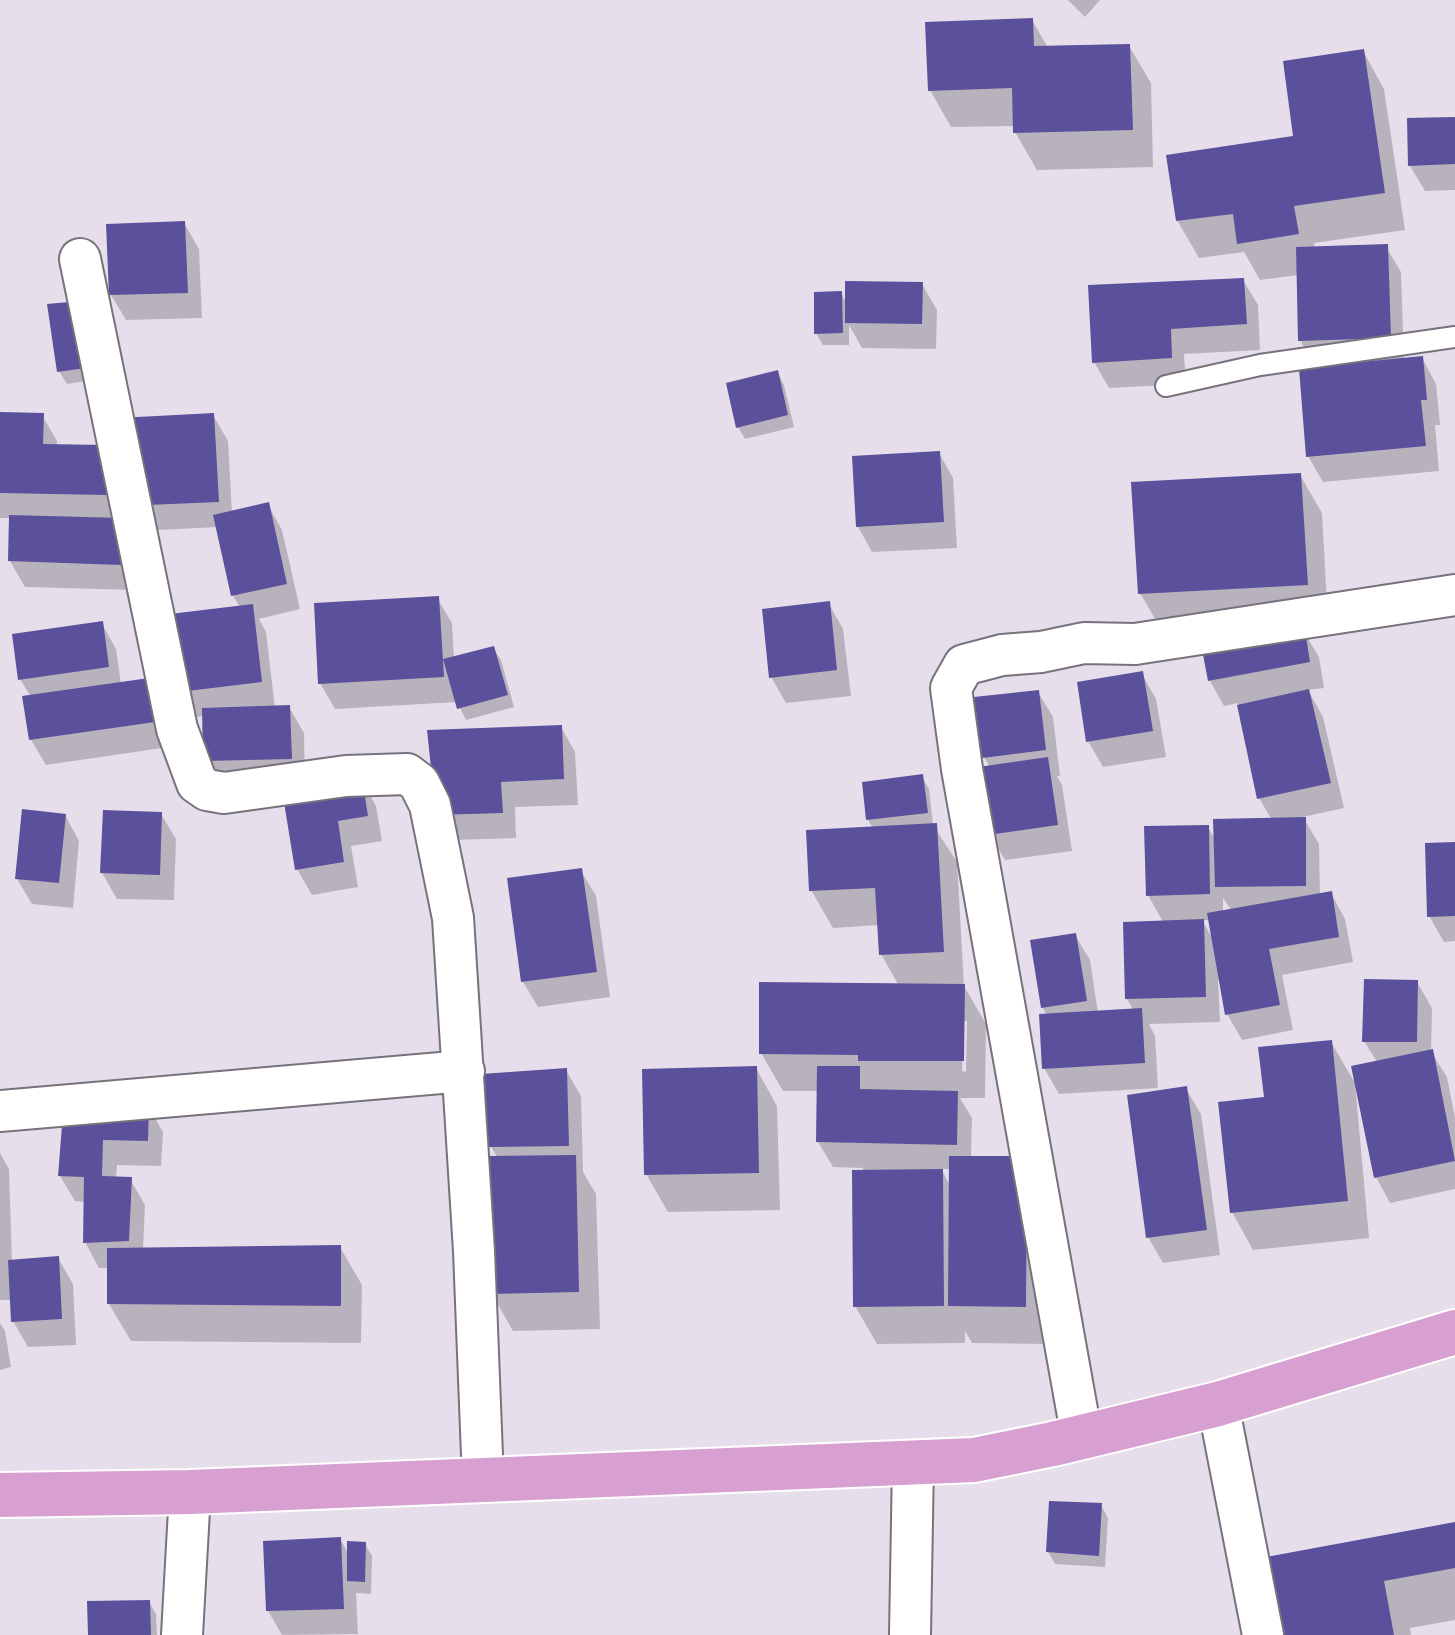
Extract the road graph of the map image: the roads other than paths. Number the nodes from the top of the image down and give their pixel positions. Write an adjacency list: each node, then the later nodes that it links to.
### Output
1 (80, 259): 5 (street)
2 (1455, 337): 3 (lane)
3 (1166, 386)
4 (1455, 595): 9 (street)
5 (464, 1071): 6 (street); 11 (street)
6 (0, 1111)
7 (1455, 1332): 8 (main road)
8 (1218, 1404): 9 (main road); 16 (street)
9 (1082, 1438): 10 (main road)
10 (913, 1463): 11 (main road); 15 (street)
11 (483, 1481): 12 (main road)
12 (190, 1492): 13 (main road); 14 (street)
13 (0, 1495)
14 (182, 1635)
15 (910, 1635)
16 (1263, 1635)

